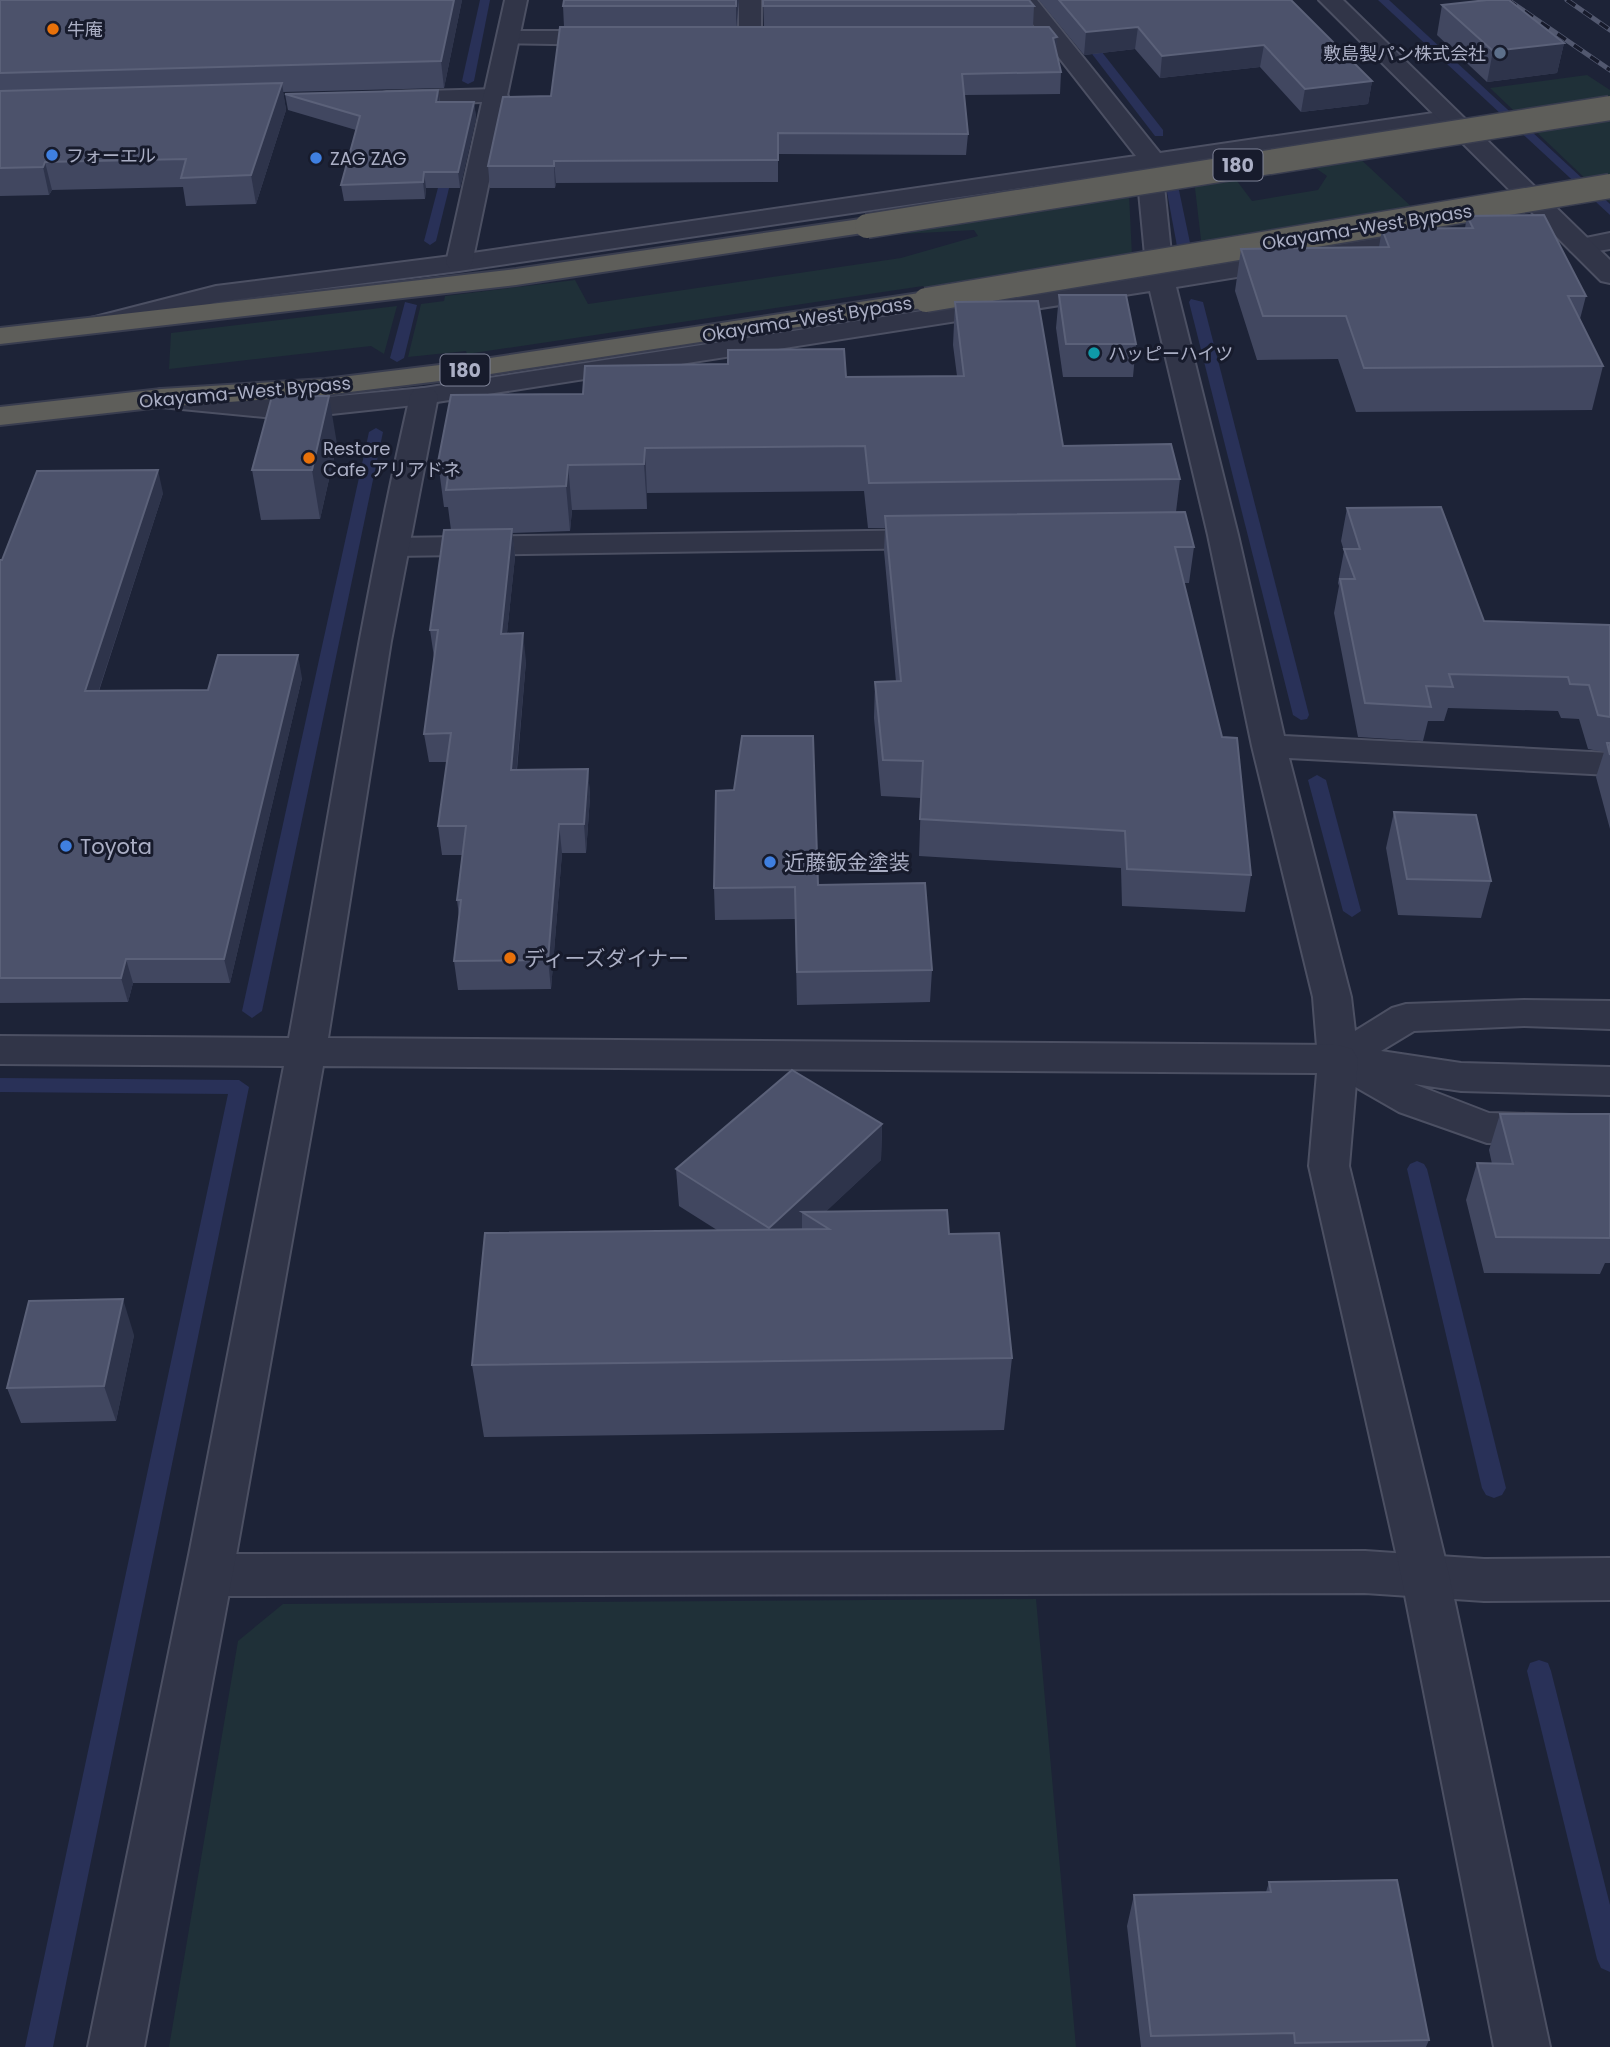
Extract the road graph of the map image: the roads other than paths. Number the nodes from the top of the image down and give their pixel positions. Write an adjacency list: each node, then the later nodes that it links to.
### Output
1 (516, 0): 5 (street)
2 (751, 0): 8 (street)
3 (1025, 0): 11 (street)
4 (1330, 0): 15 (street)
5 (509, 38): 6 (street); 12 (street)
6 (629, 38)
7 (723, 38): 8 (street)
8 (750, 38): 9 (street)
9 (778, 38)
10 (1029, 38): 11 (street)
11 (1057, 38): 16 (street)
12 (496, 96): 13 (street); 21 (street)
13 (358, 100)
14 (1610, 108): 24 (highway, 180, bridge)
15 (1447, 118): 16 (street); 18 (street)
16 (1149, 163): 21 (street); 23 (street)
17 (1610, 186): 27 (highway, Okayama-West Bypass / 180, bridge)
18 (1551, 218): 20 (street); 23 (street)
19 (1610, 241): 20 (street)
20 (1580, 246): 22 (street)
21 (459, 263): 24 (street)
22 (1610, 275)
23 (1161, 282): 26 (street); 31 (street)
24 (93, 327): 25 (highway, 180)
25 (0, 336)
26 (424, 396): 27 (street); 30 (street)
27 (160, 398): 28 (highway, Okayama-West Bypass / 180)
28 (0, 416)
29 (960, 539): 30 (street)
30 (394, 547): 35 (street)
31 (1269, 746): 32 (street); 36 (street)
32 (1610, 764)
33 (1610, 1015): 36 (street)
34 (0, 1050): 35 (street)
35 (306, 1052): 36 (street); 39 (street)
36 (1338, 1059): 37 (street); 38 (street); 40 (street)
37 (1610, 1082)
38 (1610, 1131)
39 (211, 1575): 40 (street); 42 (street)
40 (1425, 1575): 41 (street); 43 (street)
41 (1610, 1579)
42 (117, 2047)
43 (1522, 2047)

